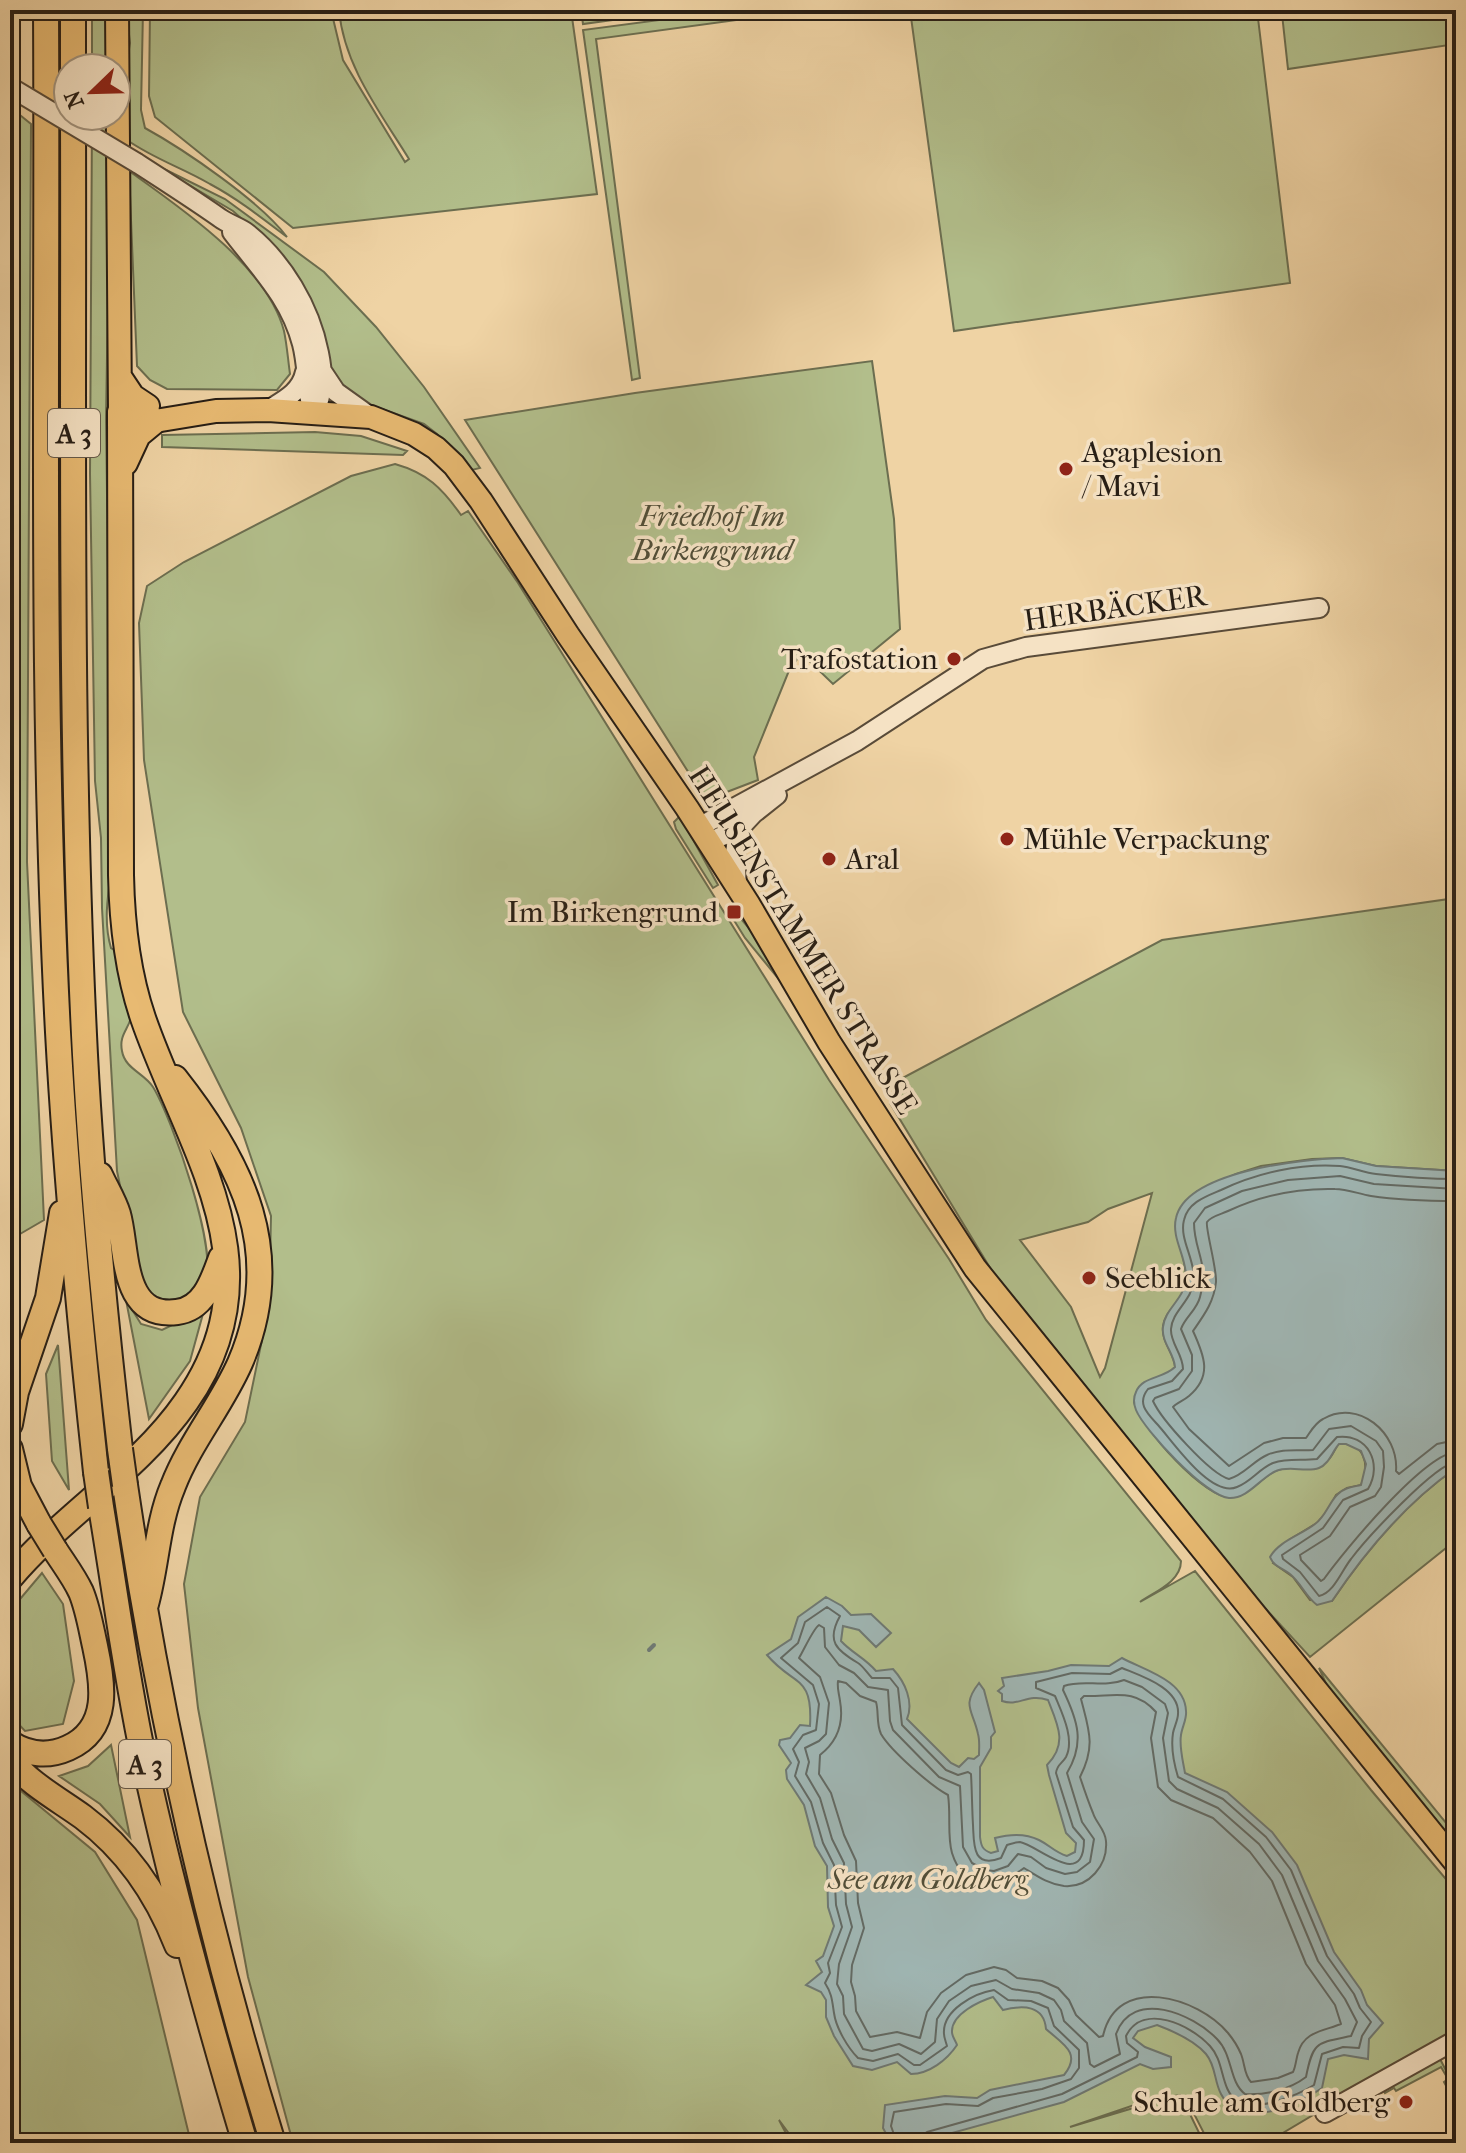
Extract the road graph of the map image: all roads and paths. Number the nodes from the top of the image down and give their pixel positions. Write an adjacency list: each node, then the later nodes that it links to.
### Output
1 (46, 10): 22 (highway, A 3)
2 (73, 10): 4 (highway)
3 (117, 10): 8 (main road)
4 (73, 52)
5 (13, 89): 7 (street, bridge)
6 (73, 132): 21 (highway, A 3)
7 (313, 363): 9 (street); 12 (street); 13 (street)
8 (121, 378): 10 (main road); 11 (main road)
9 (268, 410): 11 (main road, HEUSENSTAMMER STRASSE); 12 (main road, HEUSENSTAMMER STRASSE)
10 (120, 412): 11 (main road); 14 (highway)
11 (152, 413): 14 (highway)
12 (313, 413): 13 (main road, HEUSENSTAMMER STRASSE)
13 (371, 417): 18 (main road, HEUSENSTAMMER STRASSE)
14 (122, 473): 20 (highway)
15 (1319, 608): 16 (street, HERBÄCKER)
16 (810, 768): 17 (street); 18 (street)
17 (739, 829): 18 (street); 19 (street)
18 (704, 835): 19 (main road, HEUSENSTAMMER STRASSE)
19 (737, 887): 30 (main road, HEUSENSTAMMER STRASSE)
20 (155, 1050): 23 (highway); 27 (highway)
21 (92, 1159): 23 (highway); 27 (highway, A 3, bridge)
22 (67, 1171): 24 (highway); 31 (highway, A 3, bridge)
23 (226, 1245): 26 (highway)
24 (10, 1424)
25 (10, 1449): 28 (highway, bridge)
26 (10, 1578)
27 (144, 1609): 35 (highway, A 3)
28 (10, 1743)
29 (10, 1760): 31 (highway)
30 (1456, 1863)
31 (207, 2017): 34 (highway, A 3)
32 (1456, 2040): 33 (street)
33 (1325, 2113)
34 (245, 2143)
35 (273, 2143)

